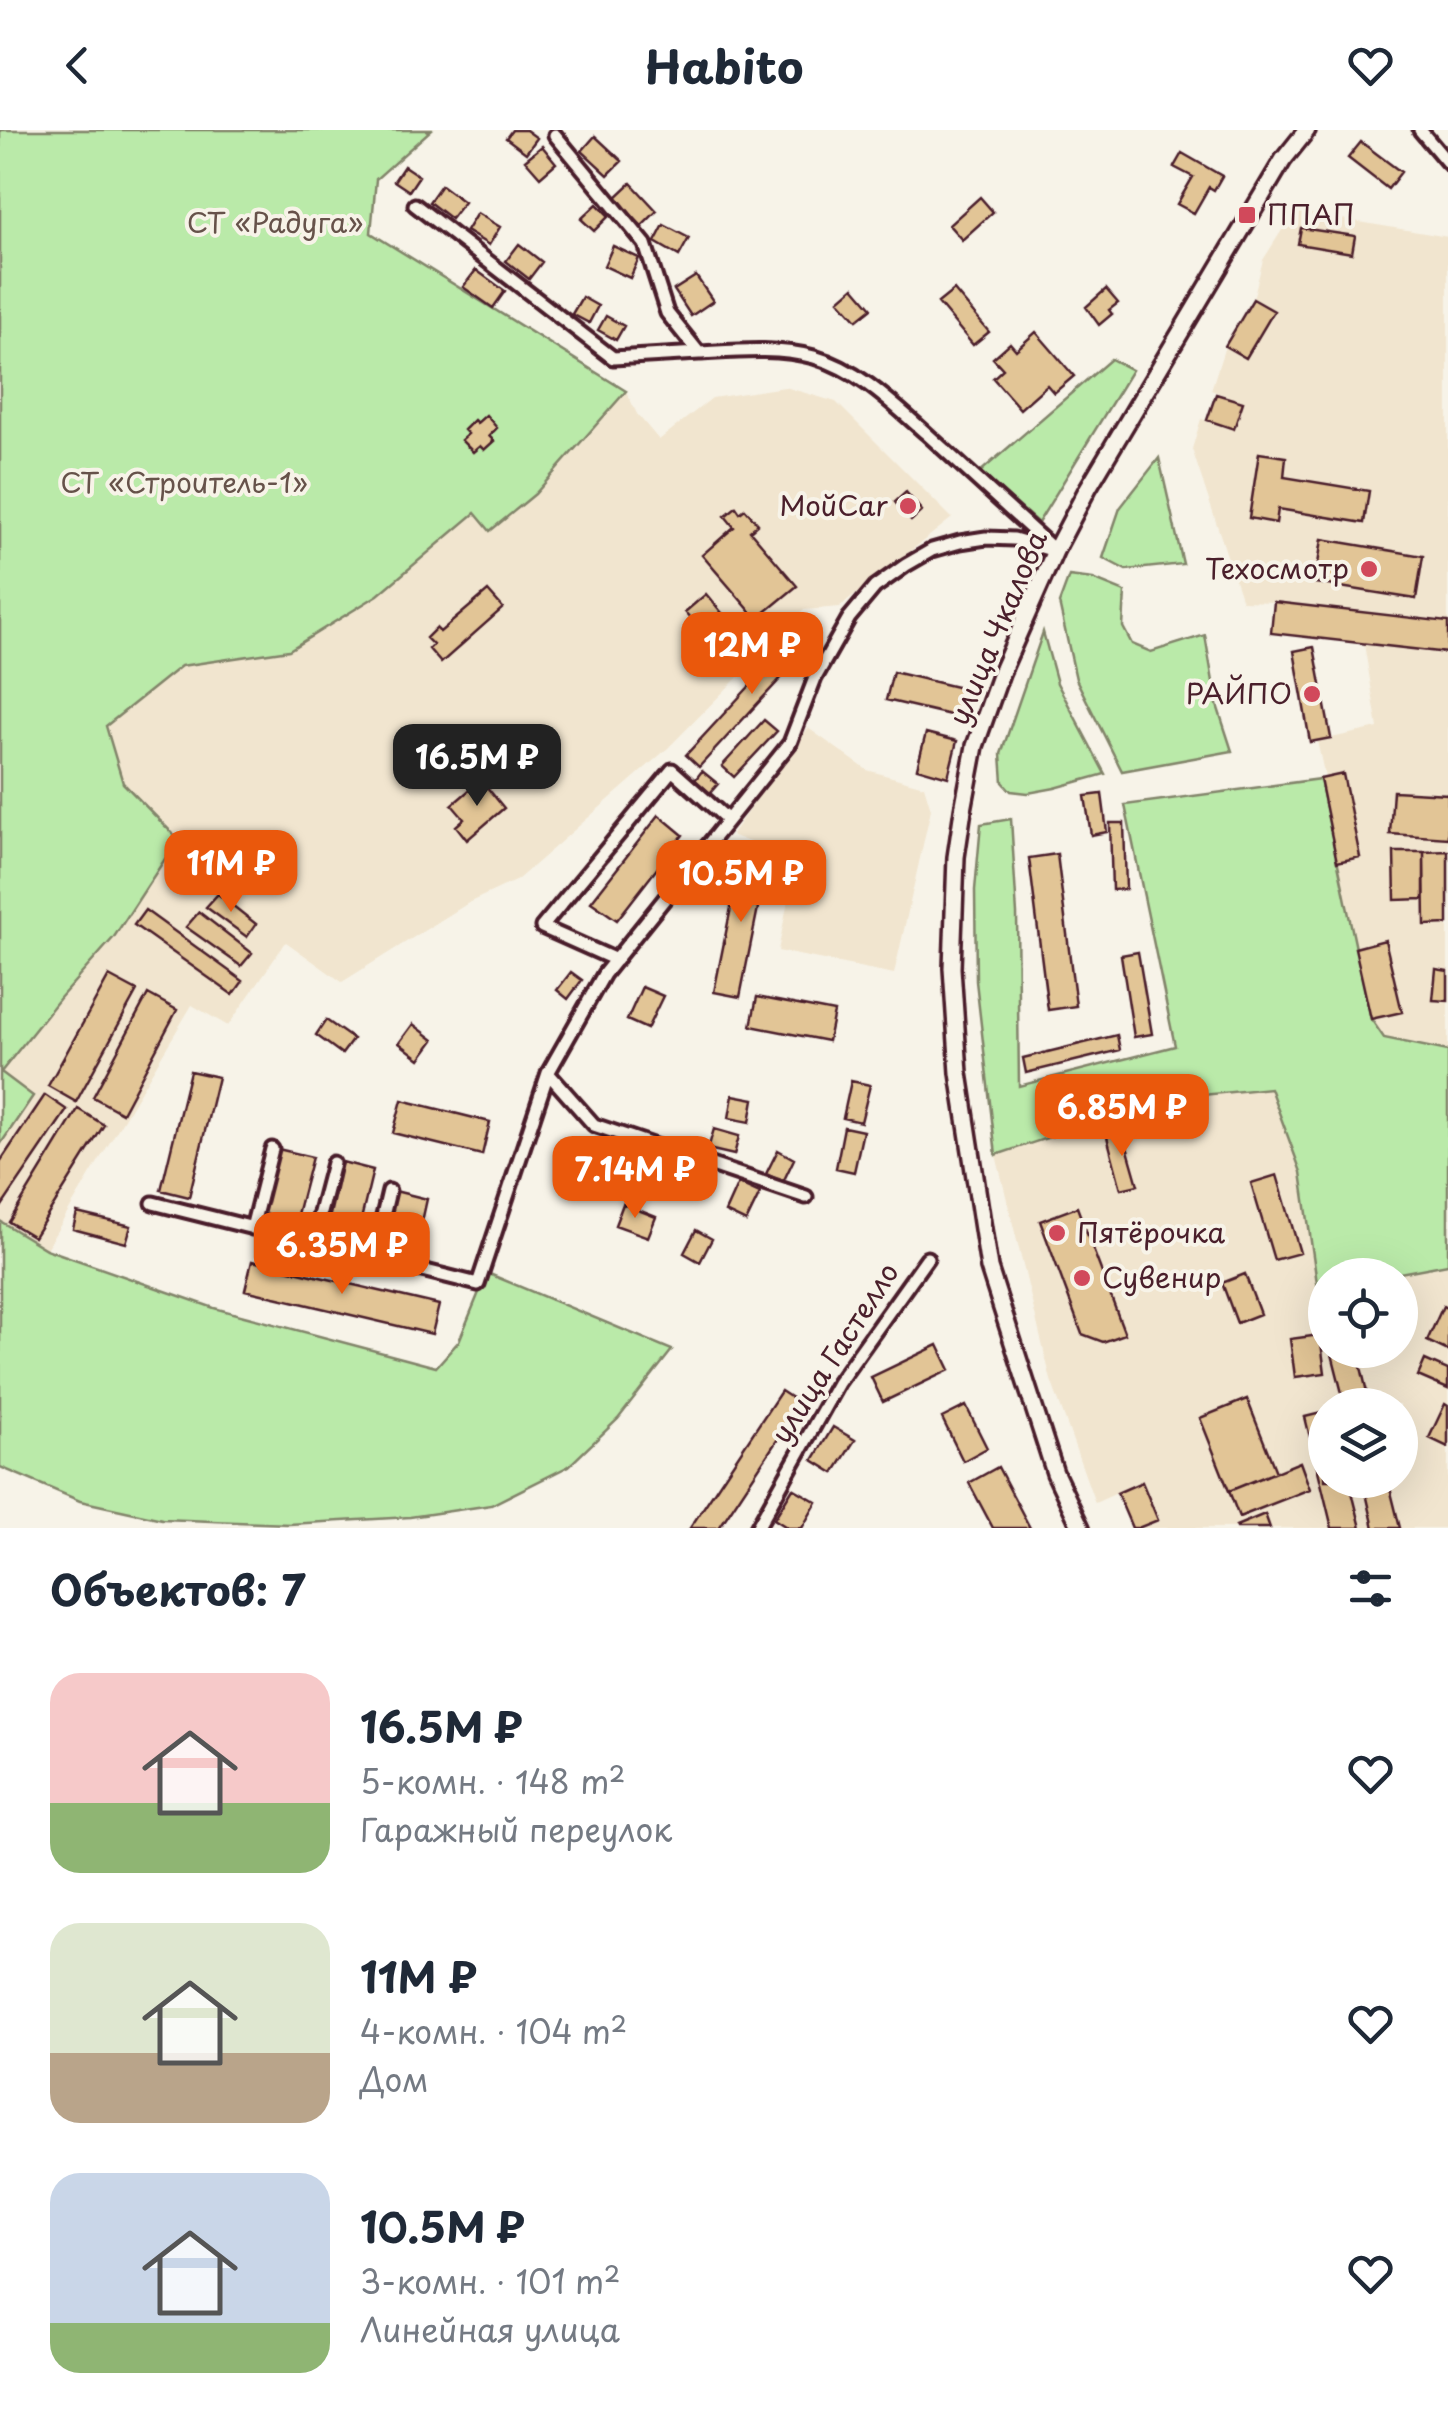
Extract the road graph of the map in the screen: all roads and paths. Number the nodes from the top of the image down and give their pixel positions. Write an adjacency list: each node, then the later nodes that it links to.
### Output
1 (1307, 130): 7 (main road, улица Чкалова)
2 (1420, 130): 4 (street)
3 (555, 134): 6 (street)
4 (1448, 163)
5 (416, 206): 6 (street)
6 (699, 352): 7 (street)
7 (1056, 551): 8 (street); 21 (main road, улица Чкалова)
8 (728, 820): 9 (street); 9 (street)
9 (616, 960): 10 (street)
10 (548, 1073): 14 (street); 18 (street)
11 (272, 1150): 16 (street)
12 (333, 1163): 17 (street)
13 (389, 1191): 18 (street)
14 (806, 1197)
15 (153, 1203): 16 (street)
16 (252, 1228): 17 (street)
17 (312, 1243): 18 (street)
18 (372, 1258)
19 (927, 1258): 20 (street, улица Гастелло)
20 (757, 1528)
21 (1081, 1528)

